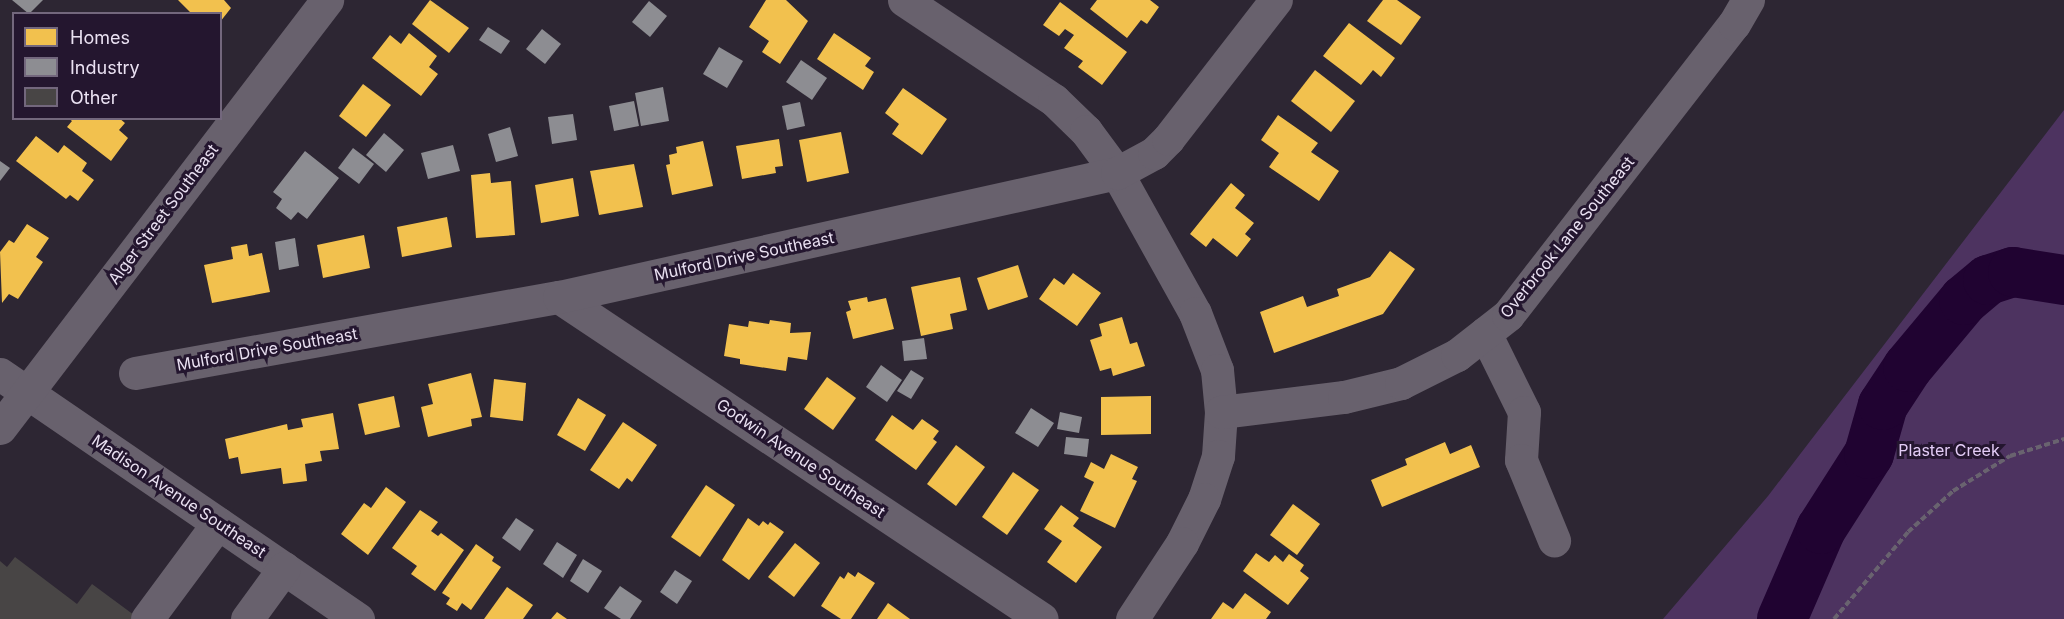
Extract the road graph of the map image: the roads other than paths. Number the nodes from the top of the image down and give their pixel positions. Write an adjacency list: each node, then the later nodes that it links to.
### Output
1 (327, 0): 10 (street, Alger Street Southeast)
2 (904, 0): 5 (street)
3 (1276, 0): 5 (street, Mulford Drive Southeast)
4 (1748, 0): 7 (street, Overbrook Lane Southeast)
5 (1117, 173): 6 (street, Mulford Drive Southeast); 11 (street)
6 (559, 297): 8 (street, Mulford Drive Southeast); 19 (street, Godwin Avenue Southeast)
7 (1485, 333): 11 (street, Overbrook Lane Southeast); 14 (street)
8 (135, 373)
9 (0, 374): 10 (street, Madison Avenue Southeast)
10 (28, 392): 12 (street, Alger Street Southeast); 13 (street, Madison Avenue Southeast)
11 (1221, 412): 20 (street)
12 (0, 428)
13 (218, 523): 15 (street, Madison Avenue Southeast); 16 (street)
14 (1554, 540)
15 (284, 568): 17 (street); 18 (street, Madison Avenue Southeast)
16 (147, 619)
17 (247, 619)
18 (358, 619)
19 (1042, 619)
20 (1132, 619)

